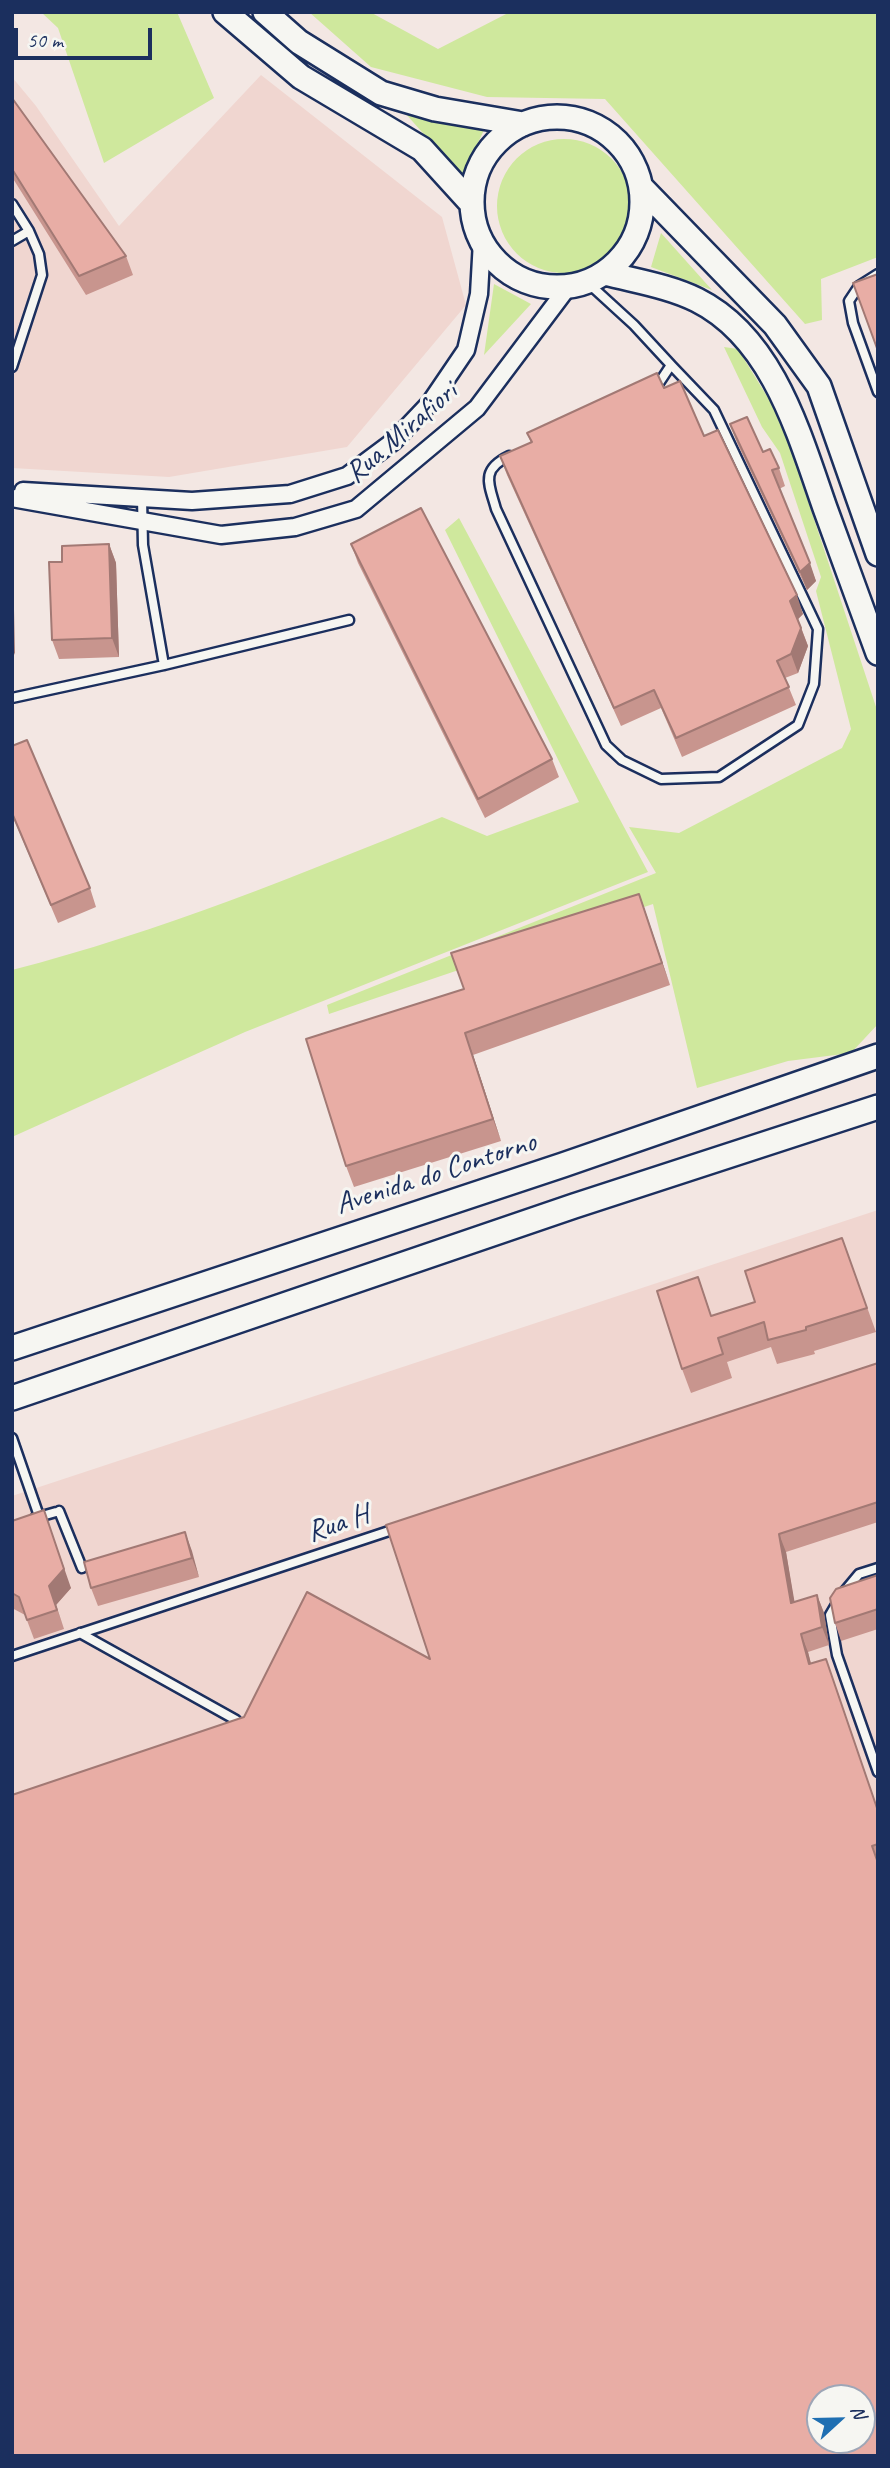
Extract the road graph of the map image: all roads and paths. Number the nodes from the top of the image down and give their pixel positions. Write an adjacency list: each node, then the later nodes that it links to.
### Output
1 (225, 12): 6 (main road)
2 (265, 12): 3 (main road)
3 (523, 124): 4 (main road); 6 (main road)
4 (641, 187): 11 (main road); 21 (main road)
5 (12, 204): 7 (lane)
6 (472, 204): 8 (main road)
7 (29, 231): 9 (lane); 13 (lane)
8 (482, 240): 11 (main road); 19 (street, Rua Mirafiori)
9 (12, 242)
10 (878, 274): 14 (lane)
11 (587, 281): 12 (lane); 20 (street, Rua Mirafiori); 23 (main road)
12 (671, 365): 15 (lane); 16 (lane)
13 (12, 367)
14 (878, 392)
15 (643, 393)
16 (522, 450)
17 (12, 491): 19 (street, Rua Mirafiori)
18 (12, 498): 20 (street, Rua Mirafiori)
19 (142, 498): 20 (lane)
20 (141, 521): 24 (lane)
21 (878, 554)
22 (349, 620): 24 (lane)
23 (878, 653)
24 (164, 665): 25 (lane)
25 (12, 698)
26 (878, 1056): 28 (main road, Avenida do Contorno)
27 (878, 1107): 29 (main road)
28 (12, 1348)
29 (12, 1398)
30 (12, 1438): 32 (lane)
31 (407, 1525): 34 (lane, Rua H)
32 (82, 1568)
33 (878, 1568): 37 (lane)
34 (80, 1633): 35 (lane, Rua H); 36 (lane)
35 (13, 1657)
36 (236, 1720)
37 (878, 1772)

